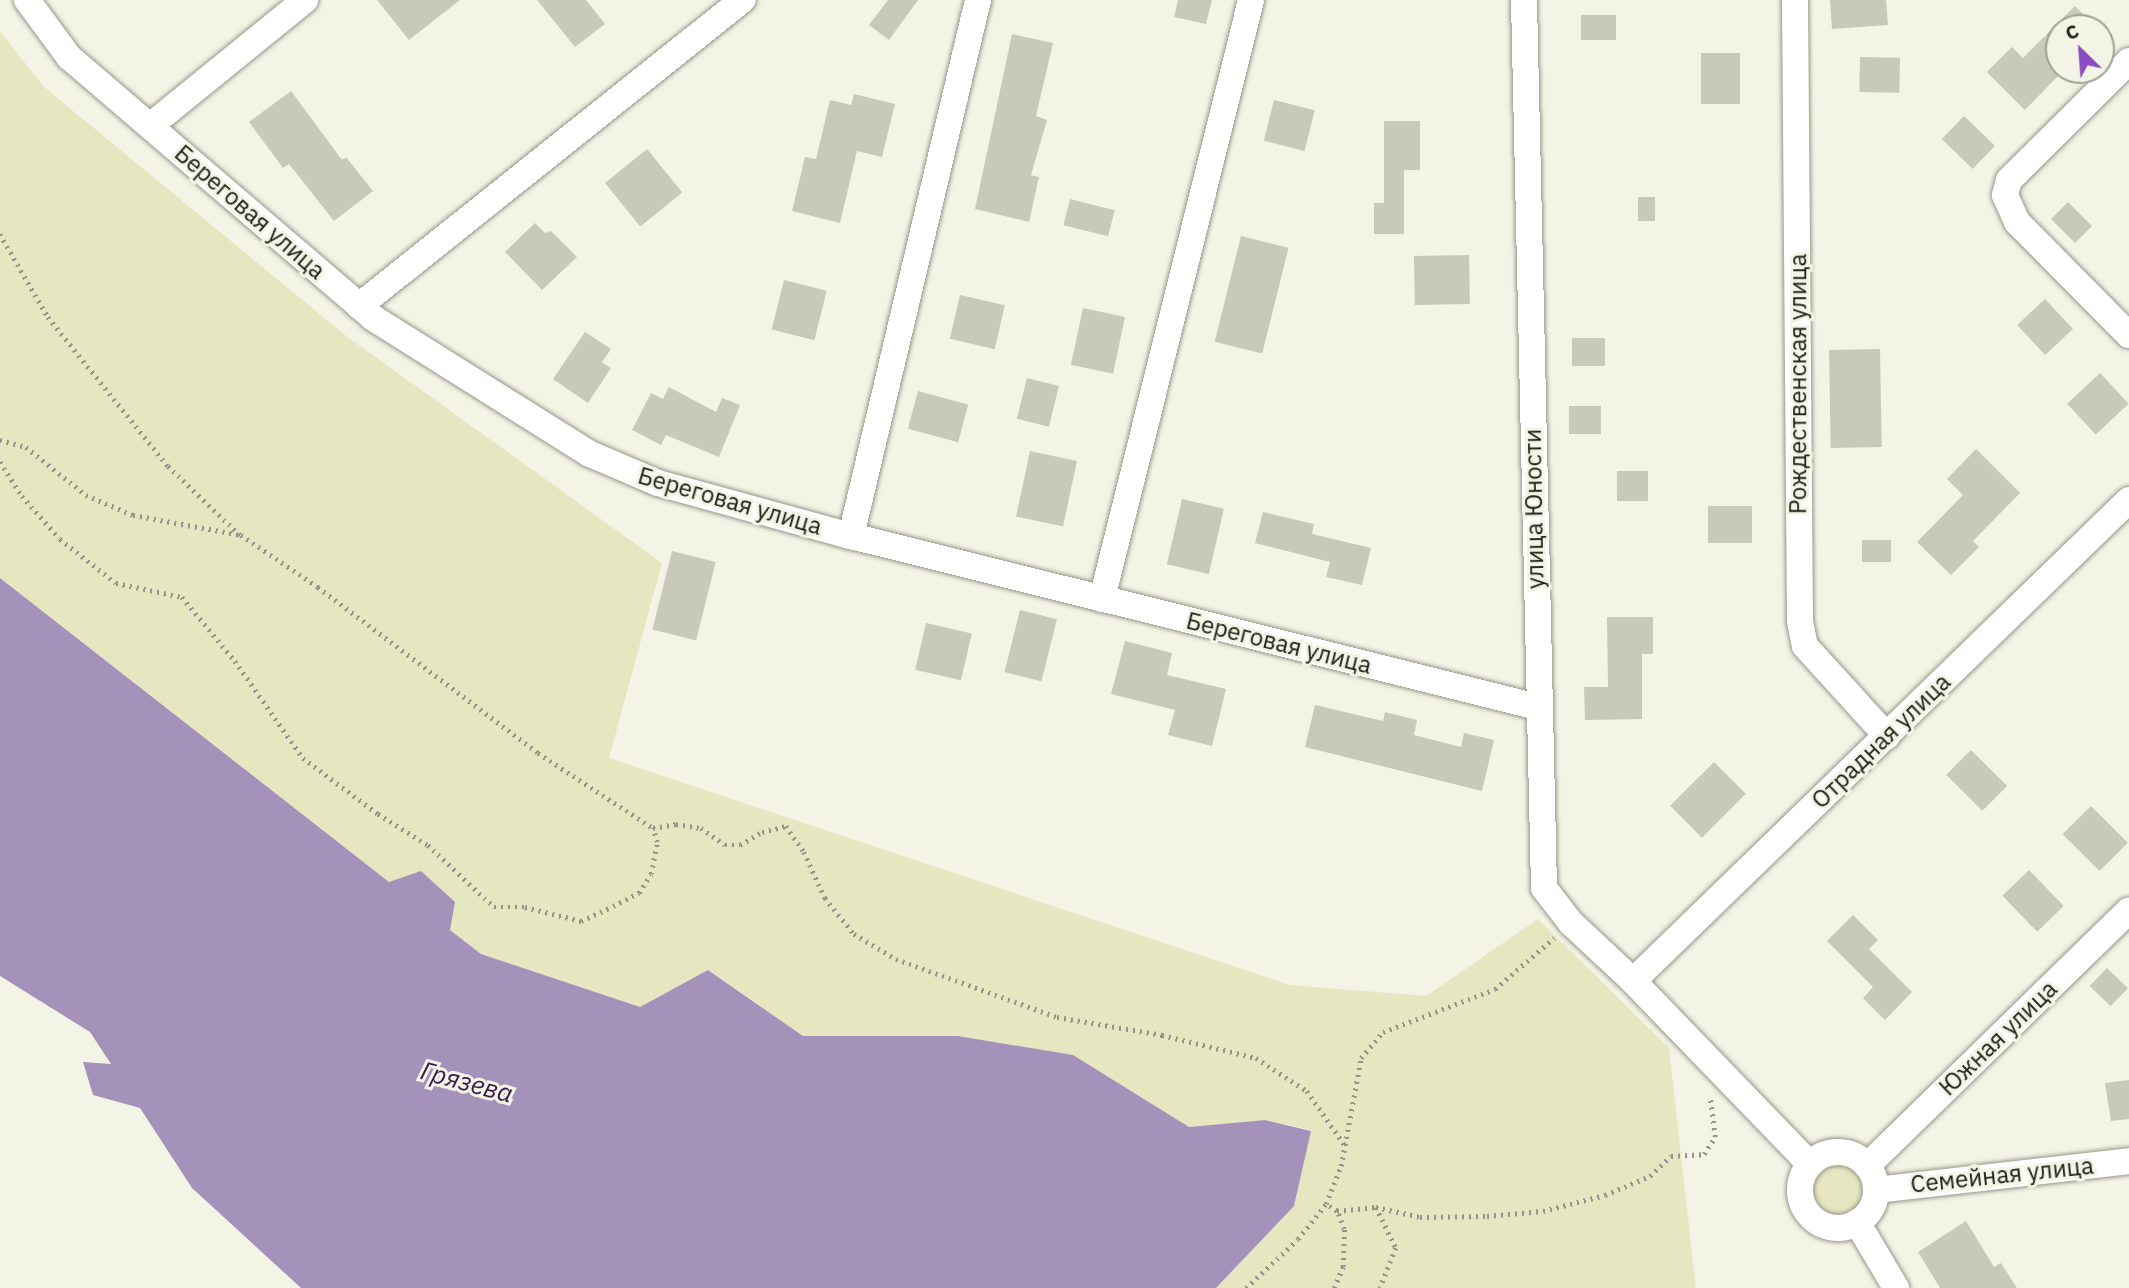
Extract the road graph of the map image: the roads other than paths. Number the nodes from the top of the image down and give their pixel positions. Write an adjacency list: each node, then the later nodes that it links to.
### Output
1 (27, 0): 9 (street, Береговая улица)
2 (305, 0): 9 (street)
3 (743, 0): 10 (street)
4 (978, 0): 13 (street)
5 (1251, 0): 14 (street)
6 (1524, 0): 15 (street, улица Юности)
7 (1795, 0): 16 (street, Рождественская улица)
8 (2129, 61): 11 (street)
9 (150, 125): 10 (street, Береговая улица)
10 (359, 306): 13 (street, Береговая улица)
11 (2129, 335)
12 (2129, 500): 16 (street, Отрадная улица)
13 (851, 536): 14 (street, Береговая улица)
14 (1102, 599): 15 (street, Береговая улица)
15 (1538, 707): 18 (street, улица Юности)
16 (1887, 736): 18 (street, Отрадная улица)
17 (2129, 910): 21 (street, Южная улица)
18 (1633, 981): 20 (street, улица Юности)
19 (2129, 1161): 21 (street, Семейная улица)
20 (1810, 1164): 21 (street); 22 (street)
21 (1871, 1178): 22 (street)
22 (1857, 1222): 23 (street)
23 (1896, 1288)

